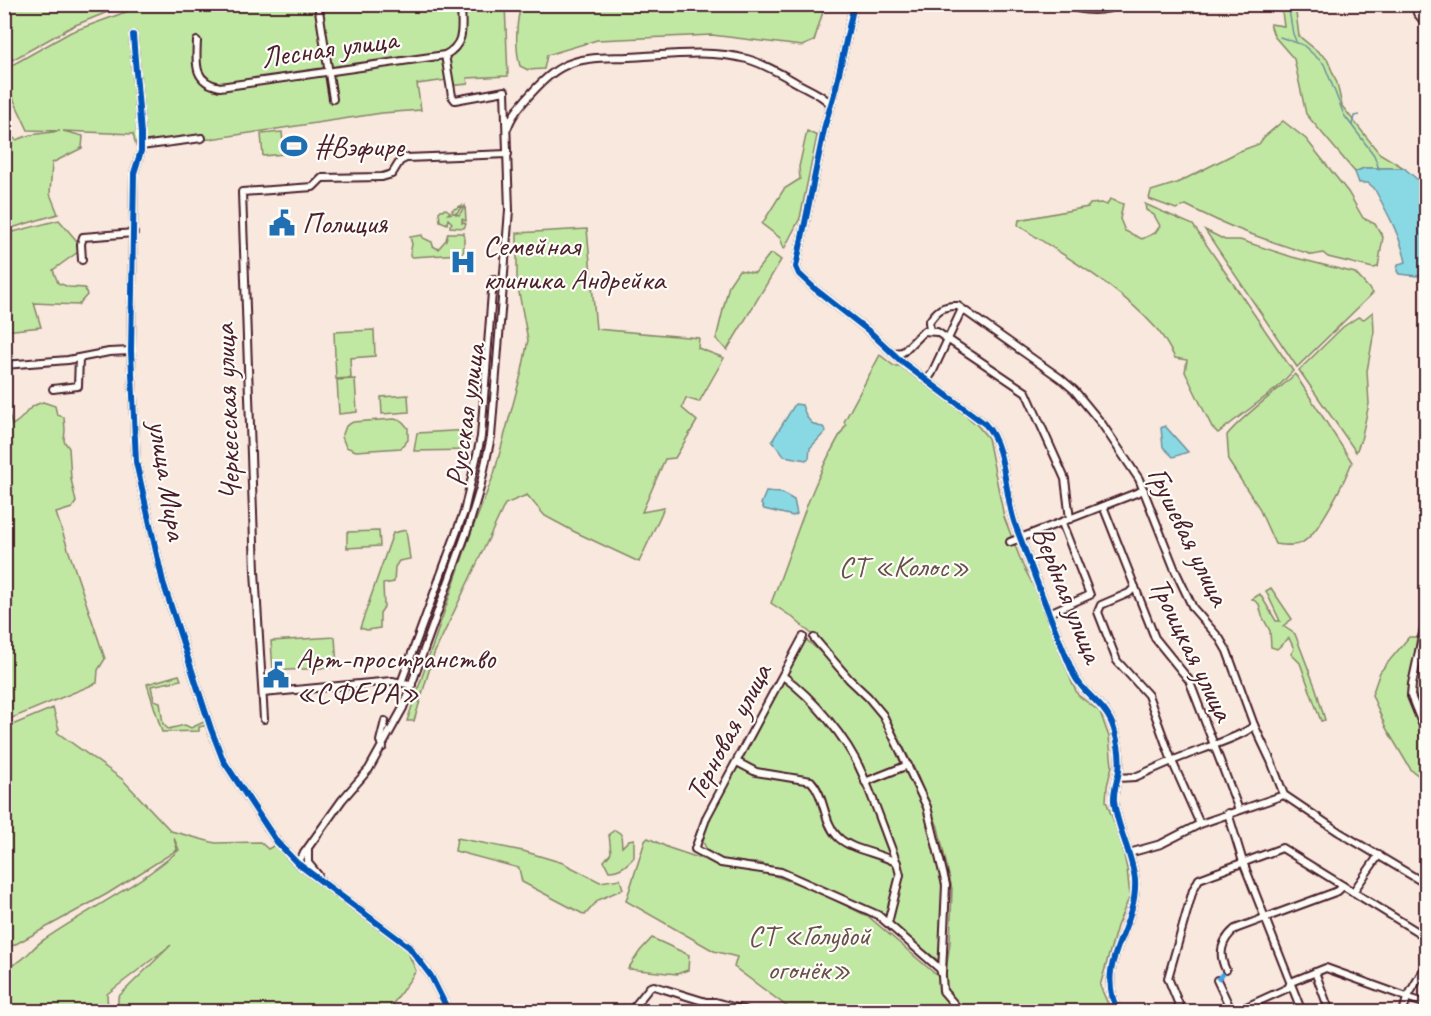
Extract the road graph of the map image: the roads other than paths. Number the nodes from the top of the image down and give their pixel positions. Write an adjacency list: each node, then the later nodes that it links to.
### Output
1 (318, 4): 11 (street)
2 (461, 4): 10 (street)
3 (854, 4): 12 (street)
4 (1062, 4): 5 (street)
5 (1122, 4)
6 (1418, 13): 7 (street)
7 (1426, 24)
8 (133, 35): 18 (street, улица Мира)
9 (197, 41): 11 (street, Лесная улица)
10 (445, 55): 11 (street, Лесная улица); 16 (street, Русская улица)
11 (328, 71): 14 (street)
12 (836, 87): 13 (street); 15 (street)
13 (818, 95): 15 (street); 16 (street)
14 (333, 99)
15 (831, 105): 27 (street, Вербная улица)
16 (506, 132): 19 (street, Русская улица)
17 (202, 138): 18 (street)
18 (141, 146): 20 (street, улица Мира)
19 (508, 154): 45 (street, Русская улица); 46 (street, Черкесская улица)
20 (134, 233): 21 (street); 26 (street, улица Мира)
21 (82, 260)
22 (492, 279): 44 (street)
23 (962, 309): 24 (street); 25 (street); 32 (street, Грушевая улица)
24 (930, 331): 25 (street); 27 (street)
25 (948, 339): 30 (street); 34 (street)
26 (131, 351): 28 (street); 66 (street, улица Мира)
27 (894, 353): 30 (street, Вербная улица)
28 (79, 358): 29 (street); 31 (street)
29 (4, 365)
30 (927, 380): 36 (street, Вербная улица)
31 (53, 389)
32 (1144, 490): 33 (street); 49 (street, Грушевая улица)
33 (1103, 506): 34 (street); 38 (street, Троицкая улица)
34 (1071, 519): 35 (street)
35 (1062, 523): 36 (street); 39 (street)
36 (1021, 537): 37 (street); 39 (street, Вербная улица)
37 (1010, 542)
38 (1135, 587): 51 (street, Троицкая улица); 53 (street)
39 (1049, 613): 56 (street, Вербная улица)
40 (1426, 619): 50 (street)
41 (803, 638): 43 (street, Терновая улица)
42 (814, 638): 55 (street)
43 (783, 676): 54 (street, Терновая улица); 57 (street)
44 (401, 683): 45 (street); 46 (street)
45 (412, 685): 52 (street, Русская улица)
46 (263, 693): 47 (street, Черкесская улица)
47 (264, 719)
48 (385, 721): 52 (street)
49 (1254, 725): 51 (street); 58 (street, Грушевая улица)
50 (1426, 734)
51 (1214, 744): 53 (street); 59 (street, Троицкая улица)
52 (383, 747): 62 (street, Русская улица)
53 (1172, 761): 56 (street); 61 (street)
54 (737, 762): 67 (street); 73 (street, Терновая улица)
55 (908, 765): 57 (street); 78 (street)
56 (1118, 778): 63 (street, Вербная улица)
57 (865, 782): 67 (street)
58 (1284, 795): 59 (street); 64 (street)
59 (1239, 810): 60 (street)
60 (1228, 813): 61 (street); 65 (street)
61 (1200, 824): 63 (street)
62 (310, 842): 66 (street, Русская улица); 68 (street)
63 (1129, 853): 89 (street, Вербная улица)
64 (1378, 855): 69 (street); 71 (street)
65 (1243, 862): 70 (street); 72 (street); 90 (street)
66 (297, 863): 68 (street, улица Мира)
67 (897, 863): 73 (street)
68 (326, 884): 84 (street)
69 (1426, 884)
70 (1343, 886): 71 (street); 72 (street)
71 (1353, 892): 74 (street)
72 (1266, 918): 76 (street); 80 (street)
73 (888, 923): 78 (street)
74 (1426, 937)
75 (1426, 965): 81 (street)
76 (1226, 970)
77 (1315, 972): 80 (street); 81 (street); 93 (street)
78 (942, 973): 88 (street)
79 (1217, 980): 91 (street)
80 (1291, 982): 91 (street); 92 (street)
81 (1407, 998): 83 (street); 94 (street)
82 (706, 1002): 85 (street); 86 (street); 87 (street)
83 (1426, 1004)
84 (449, 1011)
85 (630, 1011)
86 (700, 1011)
87 (751, 1011)
88 (961, 1011)
89 (1118, 1011)
90 (1182, 1011)
91 (1233, 1011)
92 (1302, 1011)
93 (1330, 1011)
94 (1403, 1011)

